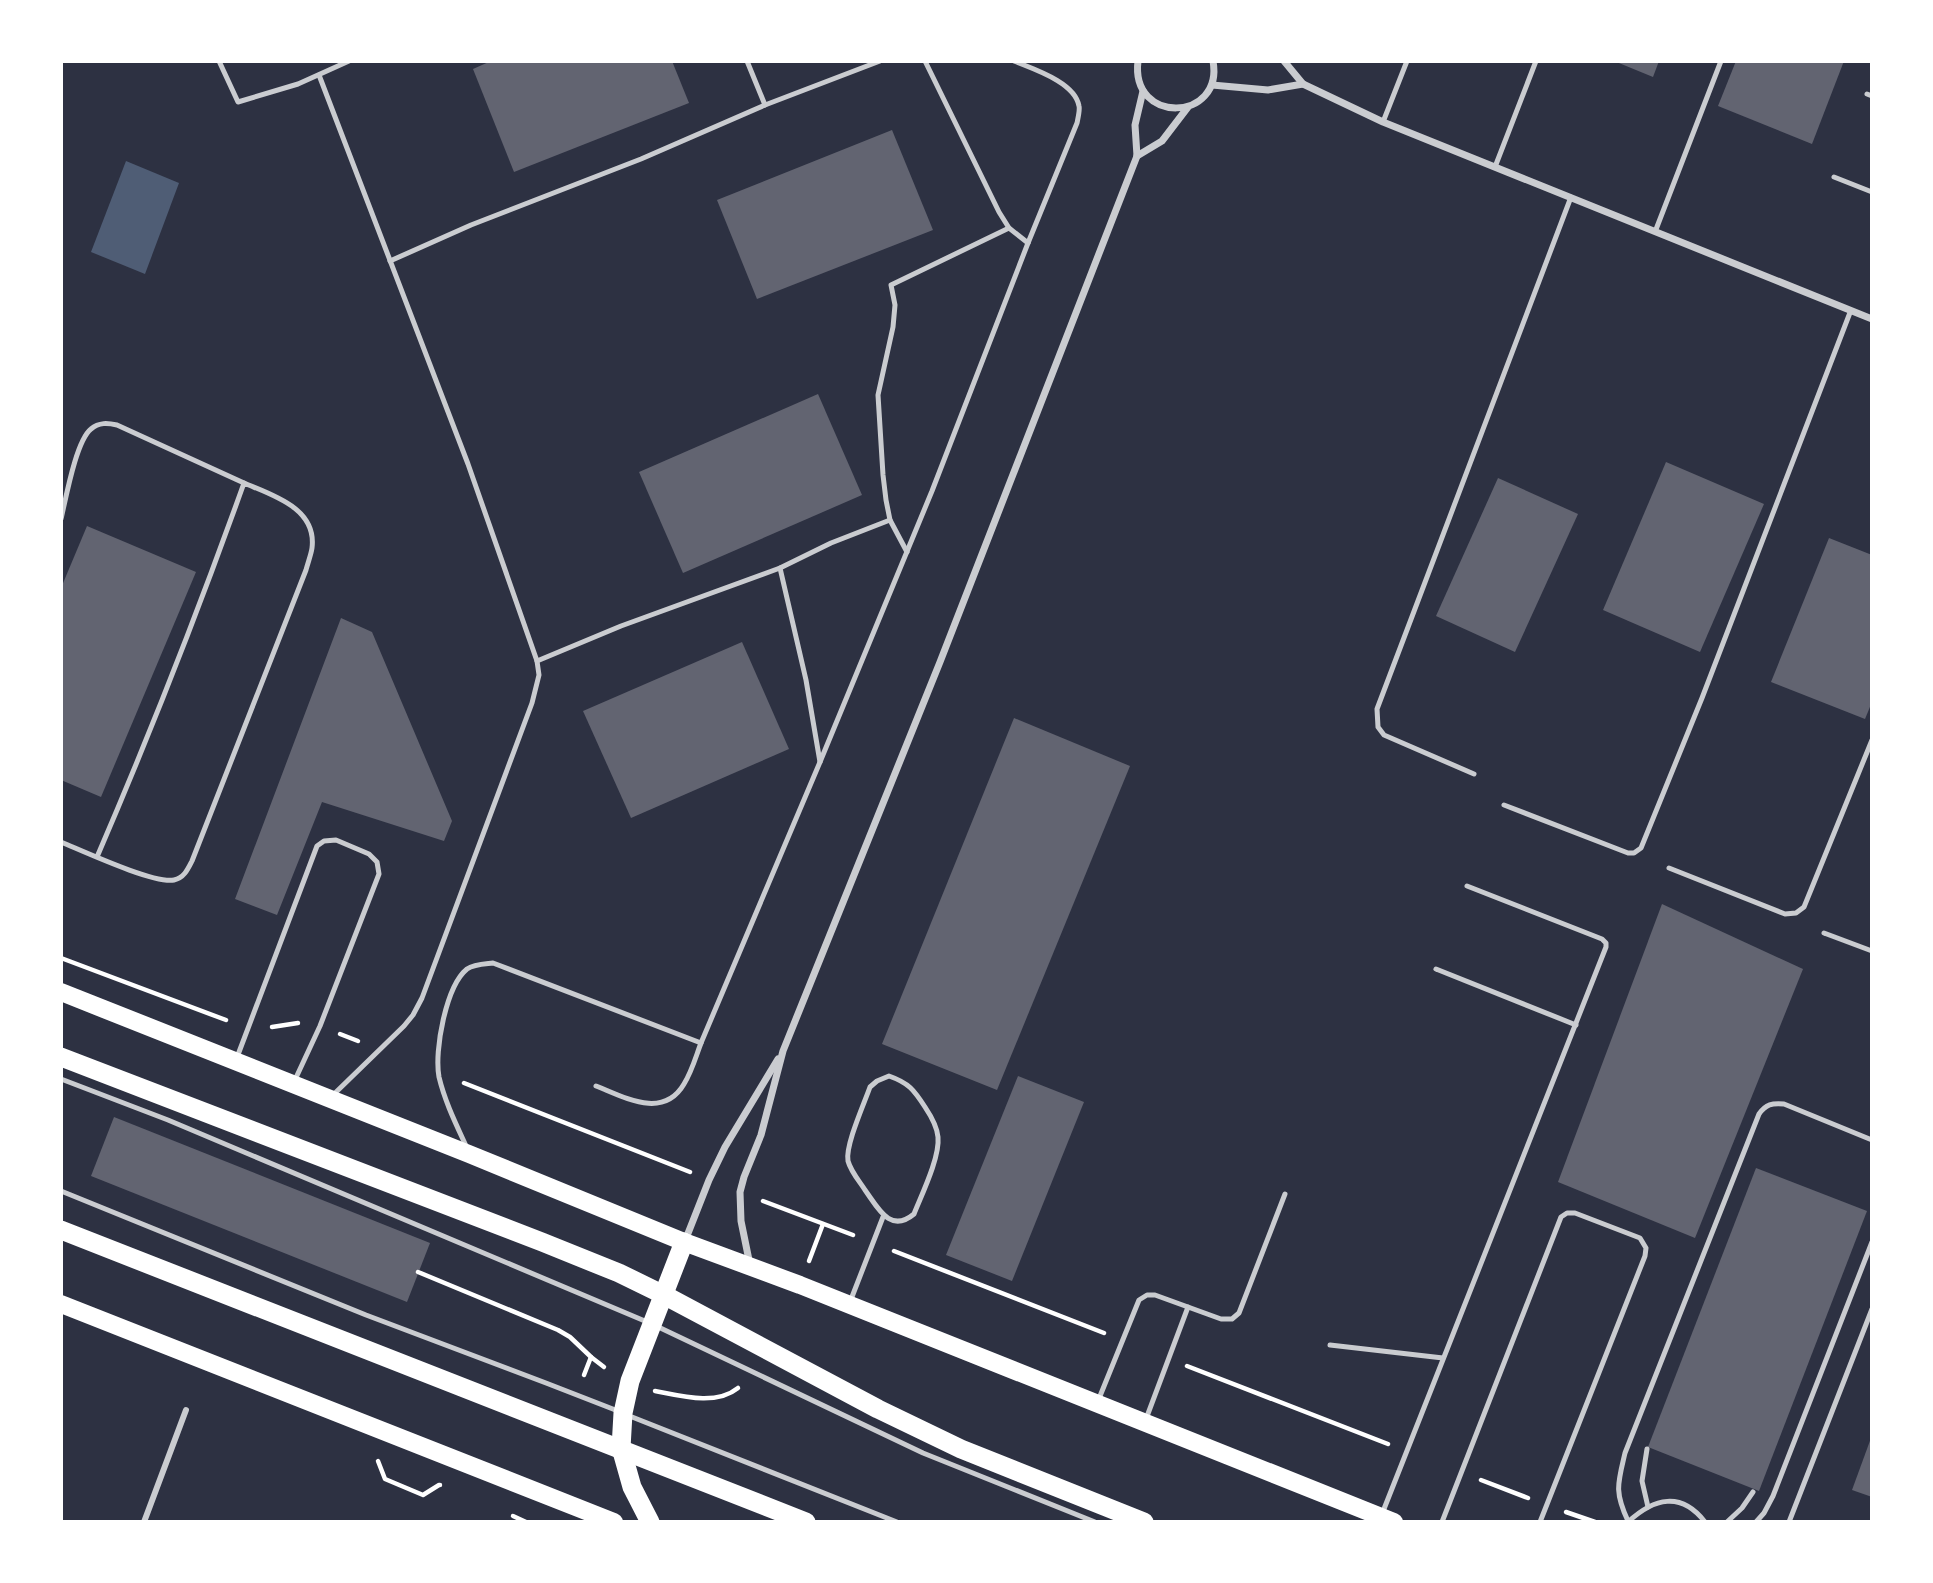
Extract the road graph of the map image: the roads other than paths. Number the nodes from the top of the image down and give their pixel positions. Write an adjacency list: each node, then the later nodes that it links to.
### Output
1 (219, 61): 13 (lane)
2 (349, 61): 13 (lane)
3 (747, 61): 17 (lane)
4 (880, 61): 17 (lane)
5 (925, 61): 25 (lane)
6 (1014, 61): 27 (lane)
7 (1213, 61): 15 (street)
8 (1284, 61): 14 (street)
9 (1407, 61): 19 (lane)
10 (1536, 61): 21 (lane)
11 (1721, 61): 26 (lane)
12 (1137, 62): 16 (street)
13 (319, 75): 28 (lane)
14 (1303, 84): 15 (street); 19 (street)
15 (1212, 85): 18 (street)
16 (1143, 91): 18 (street); 20 (street)
17 (765, 104): 28 (lane)
18 (1188, 107): 20 (street)
19 (1383, 122): 21 (street)
20 (1137, 156): 51 (street)
21 (1495, 167): 24 (street)
22 (1834, 177): 23 (lane)
23 (1872, 192)
24 (1571, 198): 26 (street); 39 (lane)
25 (1009, 228): 27 (lane); 33 (lane)
26 (1655, 232): 29 (street)
27 (1028, 243): 34 (lane)
28 (390, 261): 36 (lane)
29 (1851, 310): 30 (street); 40 (lane)
30 (1872, 319)
31 (244, 483): 32 (lane); 42 (lane); 42 (lane)
32 (61, 519)
33 (890, 520): 34 (lane); 35 (lane)
34 (906, 552): 38 (lane)
35 (780, 568): 36 (lane); 38 (lane)
36 (537, 661): 57 (lane)
37 (1872, 740): 43 (lane)
38 (820, 762): 50 (lane)
39 (1474, 774)
40 (1504, 805)
41 (61, 842): 42 (lane)
42 (97, 857)
43 (1670, 868)
44 (1466, 886): 49 (lane)
45 (1824, 933): 46 (lane)
46 (1872, 951)
47 (1436, 968): 49 (lane)
48 (61, 992): 53 (main road)
49 (1576, 1025): 74 (lane)
50 (701, 1043): 56 (lane); 59 (lane)
51 (783, 1051): 64 (street); 66 (street)
52 (61, 1057): 67 (highway)
53 (235, 1061): 55 (main road); 55 (lane)
54 (61, 1079): 72 (lane)
55 (293, 1085): 57 (main road)
56 (596, 1086)
57 (329, 1099): 59 (main road)
58 (1872, 1140): 84 (lane)
59 (470, 1154): 64 (main road)
60 (61, 1191): 77 (lane)
61 (1285, 1194): 70 (lane)
62 (883, 1217): 62 (lane); 69 (lane)
63 (61, 1230): 79 (highway)
64 (684, 1242): 66 (main road); 67 (highway)
65 (1872, 1242): 96 (lane)
66 (750, 1266): 69 (main road)
67 (664, 1295): 72 (highway); 91 (highway)
68 (61, 1304): 86 (main road)
69 (849, 1305): 75 (main road)
70 (1188, 1307): 75 (lane); 78 (lane)
71 (1872, 1309): 97 (lane)
72 (652, 1324): 77 (highway); 90 (lane)
73 (1330, 1345): 74 (lane)
74 (1443, 1358): 83 (lane)
75 (1097, 1404): 78 (main road)
76 (186, 1410): 85 (street)
77 (623, 1413): 79 (highway); 89 (lane)
78 (1145, 1422): 83 (main road)
79 (621, 1448): 87 (highway); 88 (highway)
80 (1647, 1450): 82 (lane)
81 (1754, 1492): 95 (lane)
82 (1648, 1507): 84 (lane); 94 (lane)
83 (1388, 1519)
84 (1628, 1521)
85 (144, 1522)
86 (614, 1522)
87 (650, 1522)
88 (806, 1522)
89 (897, 1522)
90 (1096, 1522)
91 (1144, 1522)
92 (1442, 1522): 93 (lane)
93 (1540, 1522)
94 (1705, 1522)
95 (1727, 1522)
96 (1756, 1522)
97 (1788, 1522)

